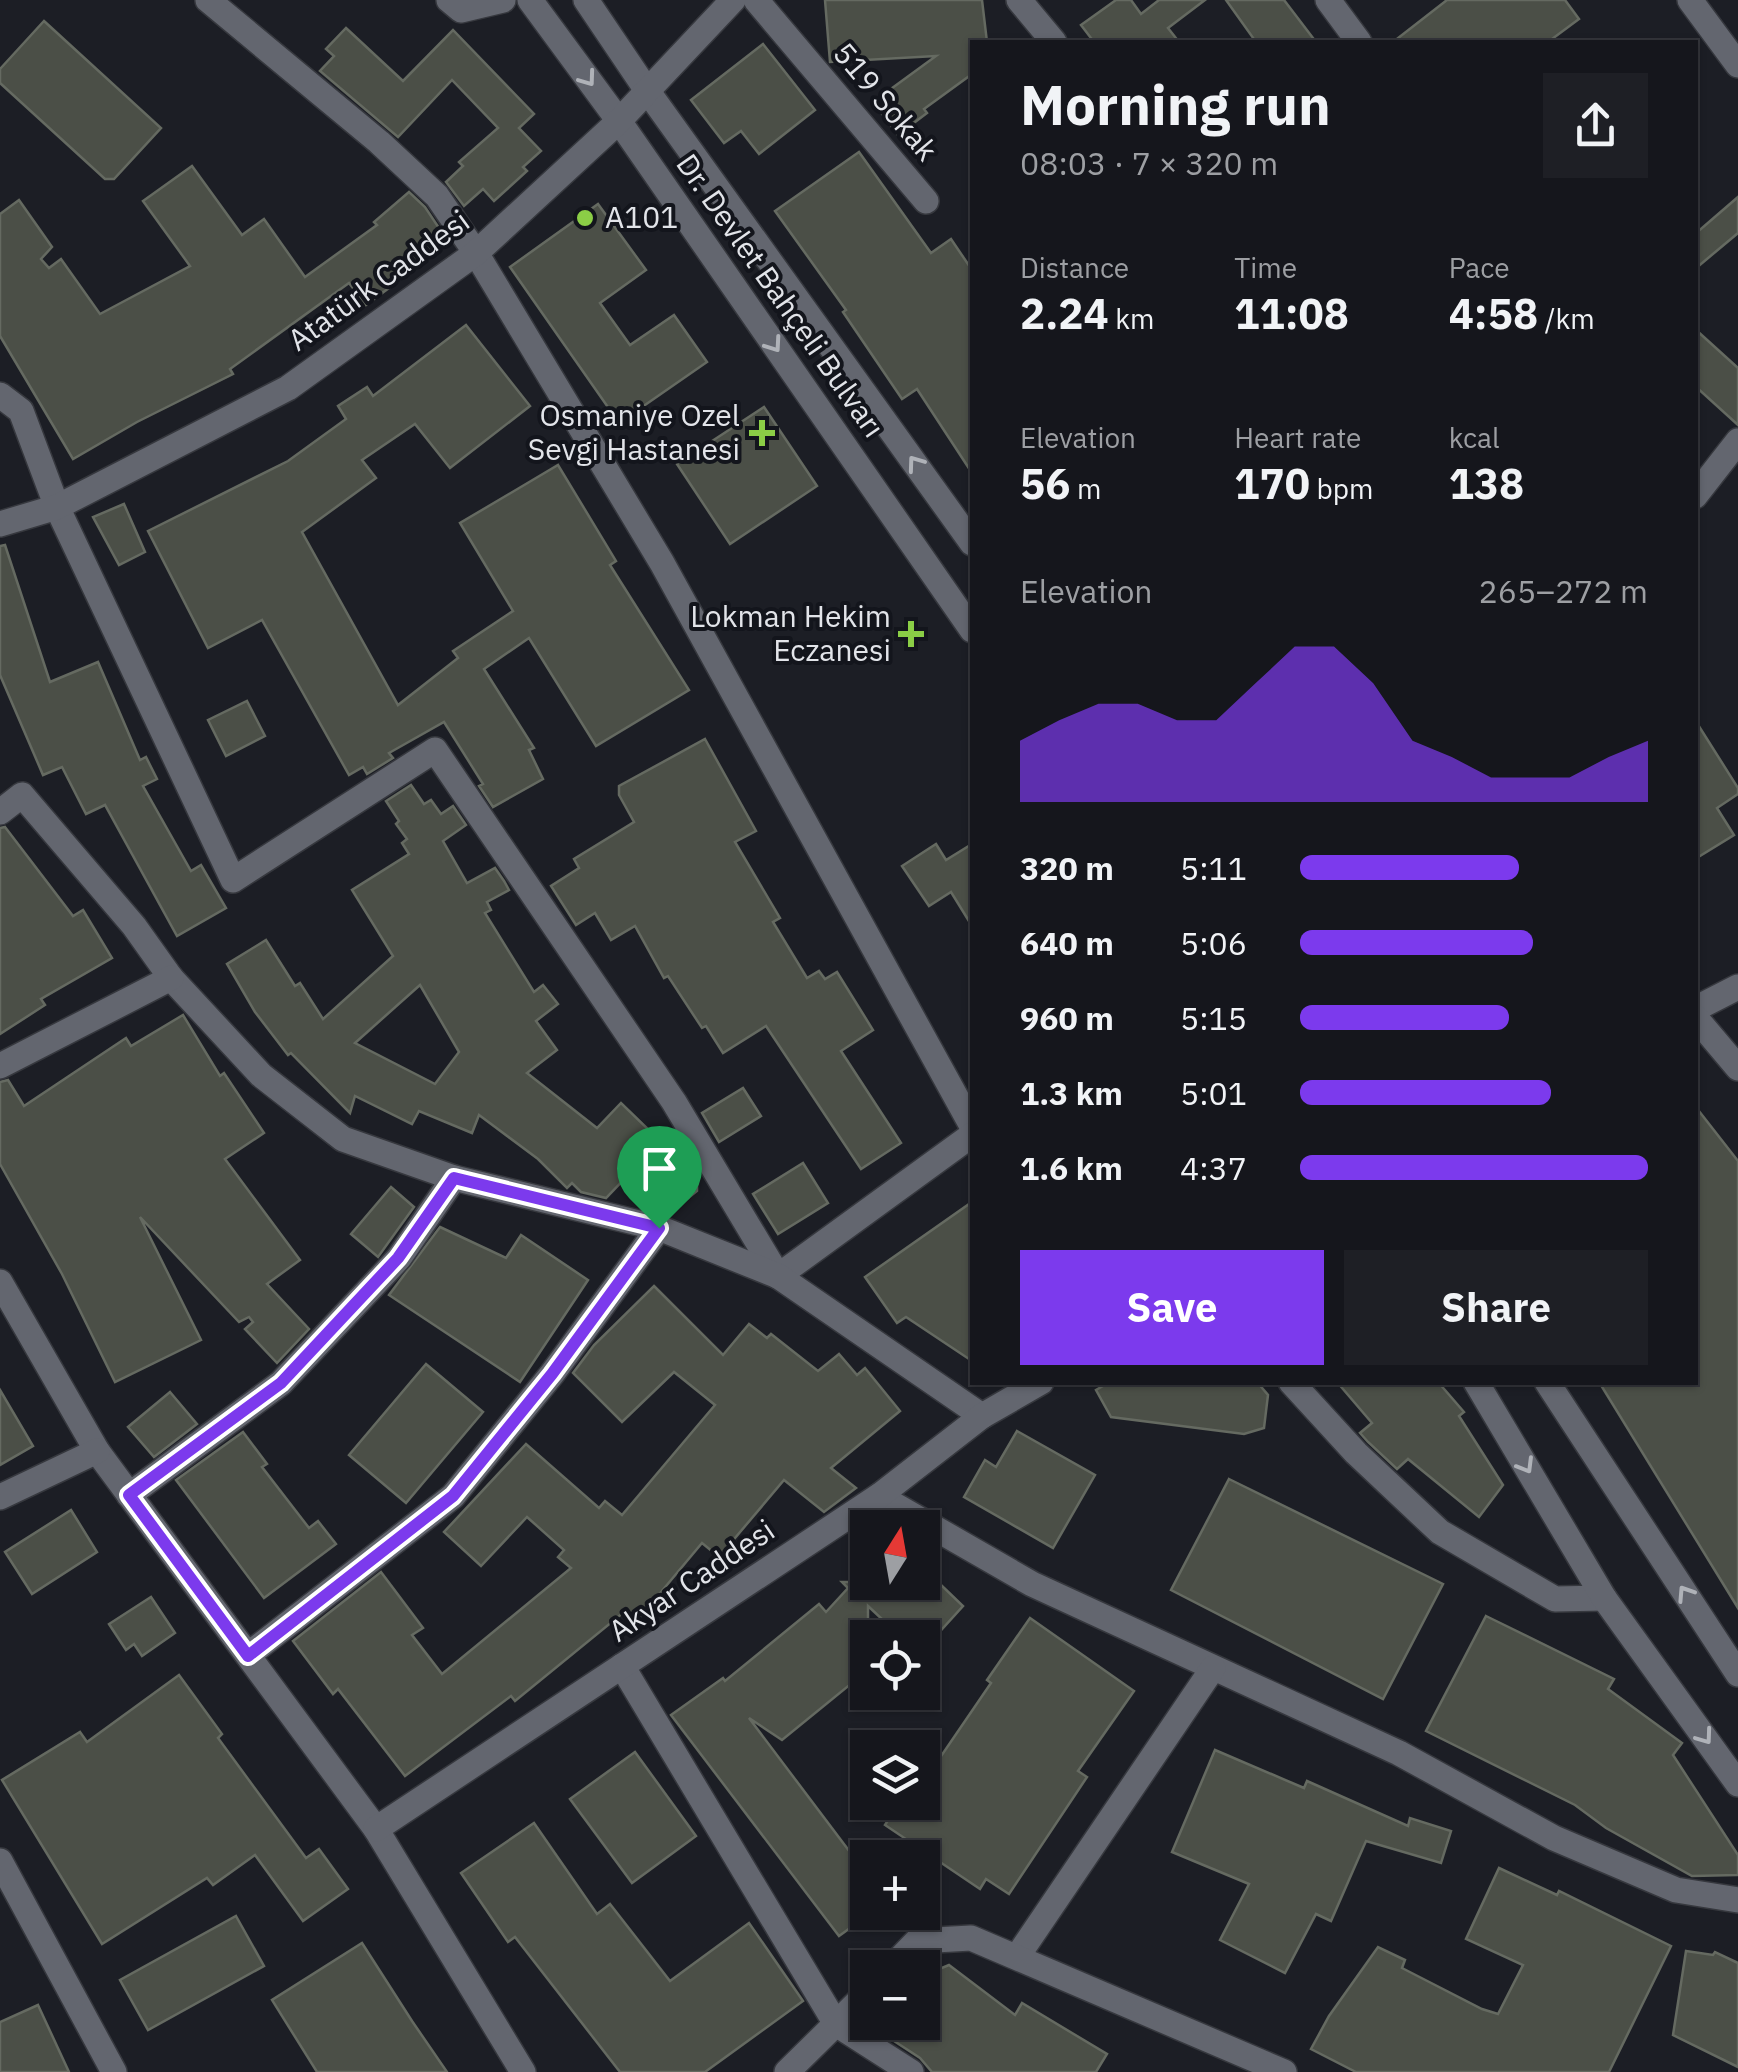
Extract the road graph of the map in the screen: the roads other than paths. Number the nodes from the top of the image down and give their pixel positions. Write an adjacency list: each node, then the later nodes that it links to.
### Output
1 (208, 0): 17 (street)
2 (449, 0): 3 (street)
3 (503, 0)
4 (530, 0): 15 (street, Dr. Devlet Bahçeli Bulvarı, one-way to 15)
5 (586, 0): 14 (street, Dr. Devlet Bahçeli Bulvarı)
6 (733, 0): 14 (street, Atatürk Caddesi)
7 (756, 0): 16 (street, 519 Sokak)
8 (1019, 0): 11 (street)
9 (1328, 0): 12 (street)
10 (1690, 0): 13 (street)
11 (1052, 40)
12 (1358, 40)
13 (1738, 65)
14 (646, 90): 15 (street, Atatürk Caddesi); 23 (street, Dr. Devlet Bahçeli Bulvarı, one-way to 14)
15 (619, 121): 17 (street, Atatürk Caddesi); 24 (street, Dr. Devlet Bahçeli Bulvarı, one-way to 24)
16 (926, 200)
17 (476, 253): 21 (street, Atatürk Caddesi); 32 (street)
18 (0, 395): 21 (street)
19 (1738, 441): 20 (street)
20 (1698, 490)
21 (57, 507): 22 (street, Atatürk Caddesi); 36 (street)
22 (0, 524)
23 (970, 539)
24 (970, 627)
25 (0, 812): 26 (street)
26 (170, 978): 30 (street); 34 (street)
27 (1738, 987): 28 (street)
28 (1698, 1007)
29 (1698, 1021): 31 (street)
30 (0, 1066)
31 (1738, 1068)
32 (970, 1122)
33 (970, 1135): 36 (street)
34 (454, 1178): 35 (street); 44 (street)
35 (659, 1228): 36 (street); 48 (street)
36 (778, 1276): 42 (street)
37 (0, 1282): 43 (street)
38 (1036, 1385): 42 (street, Akyar Caddesi)
39 (1294, 1385): 47 (street)
40 (1478, 1385): 47 (street, one-way to 47)
41 (1549, 1385): 51 (street, one-way to 41)
42 (982, 1416): 45 (street, Akyar Caddesi)
43 (96, 1451): 44 (street); 46 (street)
44 (129, 1495): 48 (street)
45 (879, 1496): 49 (street, Akyar Caddesi); 50 (street)
46 (0, 1497)
47 (1604, 1598): 52 (street, one-way to 52)
48 (248, 1656): 53 (street)
49 (622, 1666): 53 (street, Akyar Caddesi); 59 (street)
50 (1214, 1668): 55 (street); 57 (street)
51 (1738, 1674)
52 (1738, 1784)
53 (376, 1830): 61 (street)
54 (0, 1861): 60 (street)
55 (1738, 1900)
56 (908, 1950): 57 (street)
57 (1017, 1957): 64 (street)
58 (850, 2010): 59 (street)
59 (836, 2024): 62 (street); 63 (street)
60 (114, 2072)
61 (523, 2072)
62 (787, 2072)
63 (910, 2072)
64 (1284, 2072)

